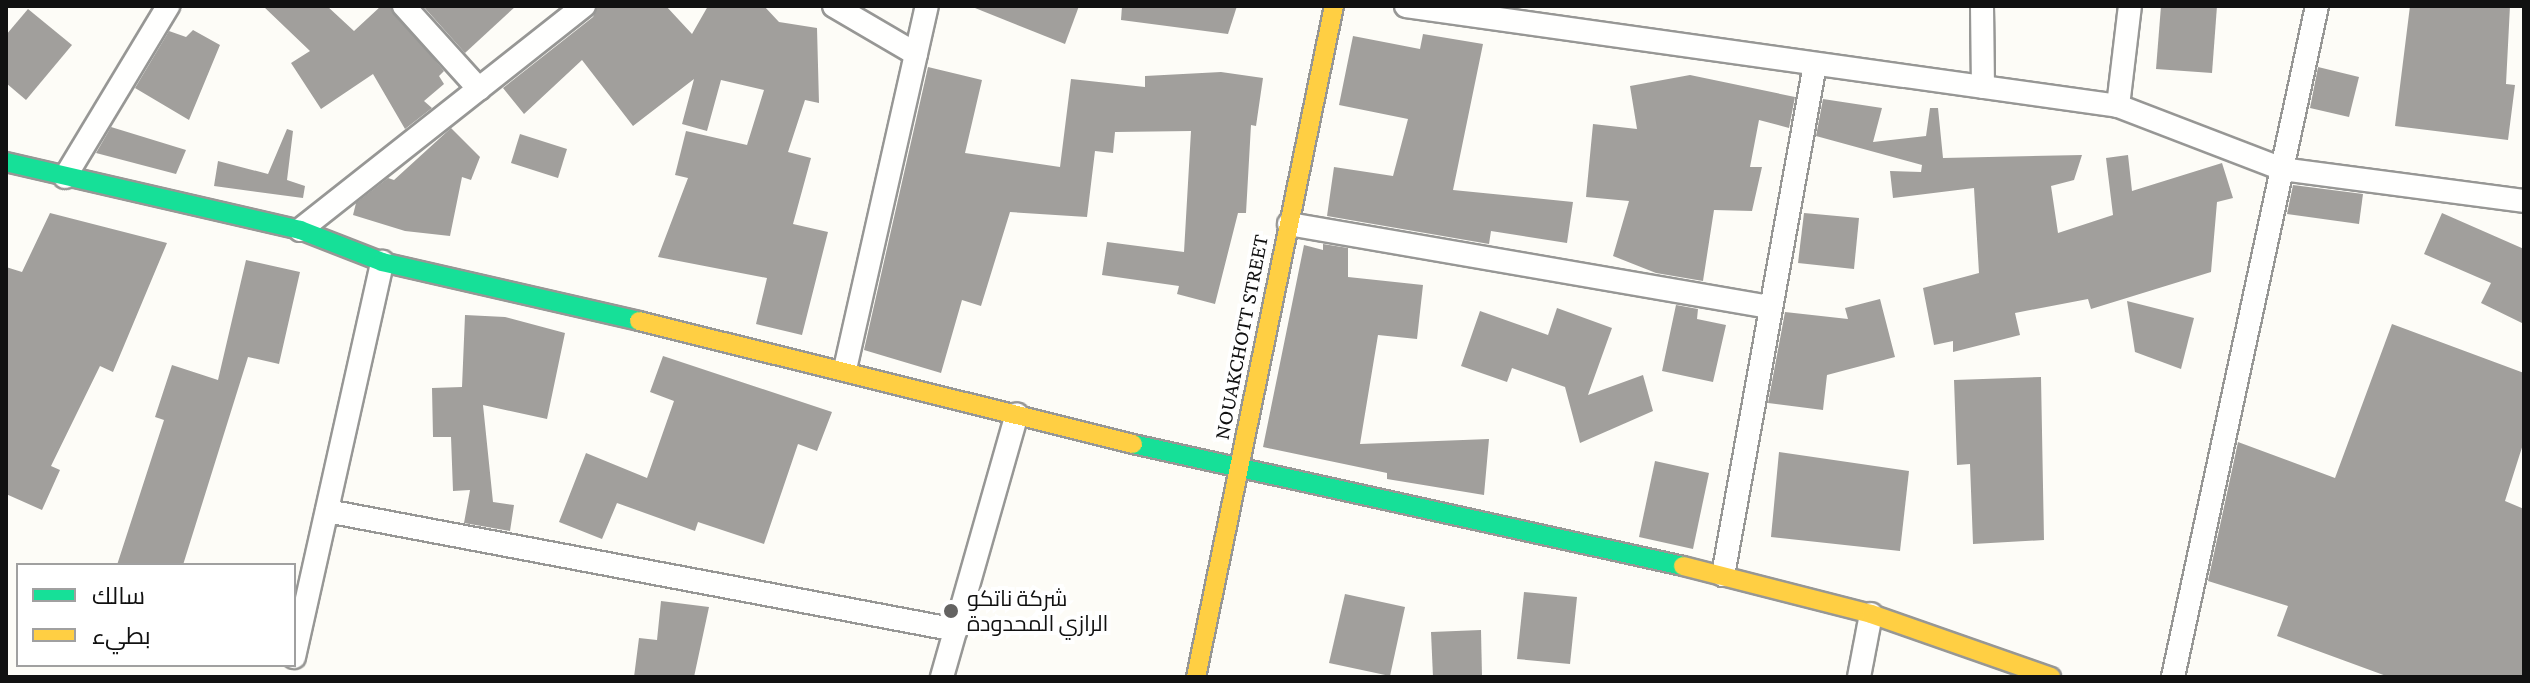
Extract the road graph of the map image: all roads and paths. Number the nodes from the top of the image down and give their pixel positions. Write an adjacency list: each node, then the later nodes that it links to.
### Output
1 (168, 6): 18 (street)
2 (404, 6): 14 (street)
3 (584, 6): 14 (street)
4 (834, 6): 11 (street)
5 (927, 6): 11 (street)
6 (1334, 6): 20 (street, NOUAKCHOTT STREET)
7 (1406, 6): 12 (street)
8 (1982, 6): 13 (street)
9 (2130, 6): 15 (street)
10 (2317, 6): 17 (street)
11 (916, 54): 24 (street)
12 (1815, 64): 13 (street); 23 (street)
13 (1983, 87): 15 (street)
14 (479, 89): 21 (street)
15 (2118, 106): 17 (street)
16 (6, 162): 18 (street)
17 (2282, 169): 19 (street); 36 (street)
18 (65, 177): 21 (street)
19 (2524, 201)
20 (1289, 224): 23 (street); 26 (street, NOUAKCHOTT STREET)
21 (300, 230): 22 (street)
22 (382, 262): 24 (street); 27 (street)
23 (1771, 307): 28 (street)
24 (845, 369): 25 (street)
25 (1017, 414): 26 (street); 30 (street)
26 (1238, 472): 28 (street); 33 (street, NOUAKCHOTT STREET)
27 (327, 511): 30 (street); 31 (street)
28 (1723, 575): 29 (street)
29 (1871, 614): 34 (street); 35 (street)
30 (956, 630): 32 (street)
31 (296, 648)
32 (942, 677)
33 (1196, 677)
34 (1859, 677)
35 (2051, 677)
36 (2173, 677)

